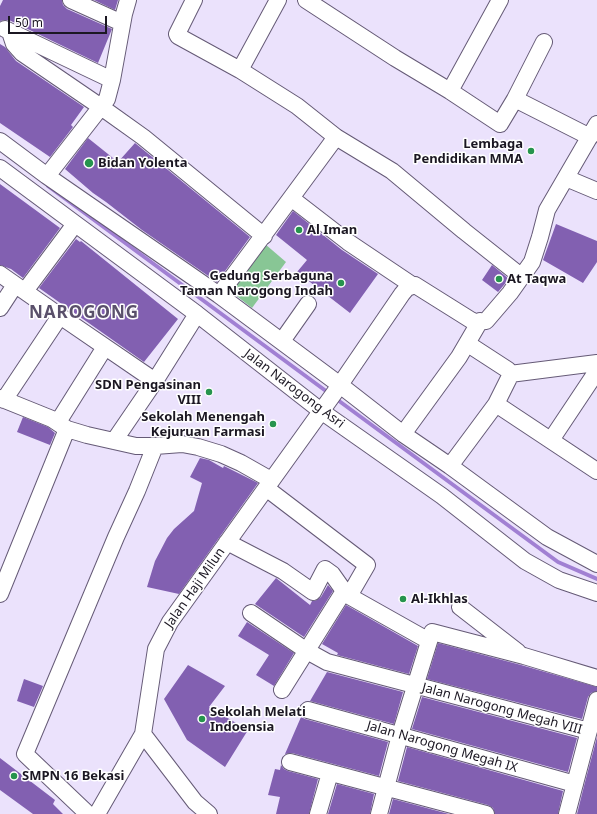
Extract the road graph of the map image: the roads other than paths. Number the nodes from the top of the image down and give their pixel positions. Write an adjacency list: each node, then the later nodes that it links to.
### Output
1 (71, 0): 7 (street)
2 (128, 0): 7 (street)
3 (194, 0): 10 (street)
4 (278, 0): 10 (street)
5 (306, 0): 12 (street)
6 (500, 0): 12 (street)
7 (122, 23): 11 (street)
8 (5, 29): 11 (street); 14 (street)
9 (544, 42): 13 (street)
10 (240, 70): 16 (street)
11 (112, 80): 14 (street)
12 (450, 91): 13 (street)
13 (515, 99): 15 (street)
14 (101, 107): 19 (street); 24 (street)
15 (594, 130): 20 (street)
16 (336, 136): 22 (street); 26 (street)
17 (0, 141): 19 (street, Jalan Narogong Asri)
18 (0, 168): 23 (street, Jalan Narogong Asri)
19 (47, 176): 29 (street, Jalan Narogong Asri)
20 (566, 178): 21 (street); 26 (street)
21 (597, 192)
22 (291, 198): 24 (street); 27 (street)
23 (75, 224): 28 (street); 32 (street, Jalan Narogong Asri)
24 (264, 236): 29 (street)
25 (0, 274): 28 (street)
26 (522, 276): 34 (street)
27 (412, 286): 34 (street); 42 (street, Jalan Haji Milun)
28 (20, 288): 31 (street); 33 (street)
29 (219, 295): 35 (street, Jalan Narogong Asri)
30 (308, 304): 35 (street)
31 (0, 308)
32 (197, 314): 41 (street); 42 (street, Jalan Narogong Asri)
33 (60, 316): 37 (street); 43 (street)
34 (480, 321): 36 (street)
35 (282, 341): 42 (street, Jalan Narogong Asri)
36 (468, 344): 40 (street); 46 (street)
37 (105, 347): 41 (street); 45 (street)
38 (597, 363): 40 (street)
39 (597, 371): 48 (street)
40 (510, 374): 44 (street)
41 (155, 381): 47 (street)
42 (331, 398): 46 (street, Jalan Narogong Asri); 52 (street, Jalan Haji Milun); 55 (street, Jalan Narogong Asri)
43 (2, 399): 45 (street)
44 (496, 404): 48 (street); 51 (street)
45 (62, 426): 47 (street); 56 (street)
46 (403, 434): 51 (street, Jalan Narogong Asri)
47 (114, 440): 49 (street)
48 (551, 440): 50 (street)
49 (155, 446): 52 (street); 75 (street)
50 (594, 464)
51 (450, 466): 54 (street, Jalan Narogong Asri)
52 (268, 484): 53 (street, Jalan Haji Milun); 57 (street)
53 (227, 542): 57 (street); 69 (street, Jalan Haji Milun)
54 (597, 564)
55 (597, 592)
56 (0, 594)
57 (347, 594): 60 (street); 61 (street)
58 (460, 607): 62 (street)
59 (251, 613): 61 (street, Jalan Narogong Megah VIII)
60 (429, 641): 62 (street); 64 (street)
61 (307, 651): 64 (street, Jalan Narogong Megah VIII); 65 (street)
62 (524, 656): 63 (street)
63 (597, 678)
64 (415, 686): 68 (street, Jalan Narogong Megah VIII); 70 (street)
65 (282, 690)
66 (597, 700): 68 (street)
67 (308, 710): 70 (street, Jalan Narogong Megah IX)
68 (589, 731): 73 (street)
69 (143, 734): 76 (street, Jalan Haji Milun); 77 (street)
70 (400, 735): 73 (street, Jalan Narogong Megah IX); 74 (street)
71 (290, 762): 72 (street)
72 (330, 773): 74 (street); 78 (street)
73 (575, 784): 81 (street)
74 (386, 788): 79 (street); 80 (street)
75 (88, 814)
76 (97, 814)
77 (209, 814)
78 (318, 814)
79 (379, 814)
80 (486, 814)
81 (567, 814)

